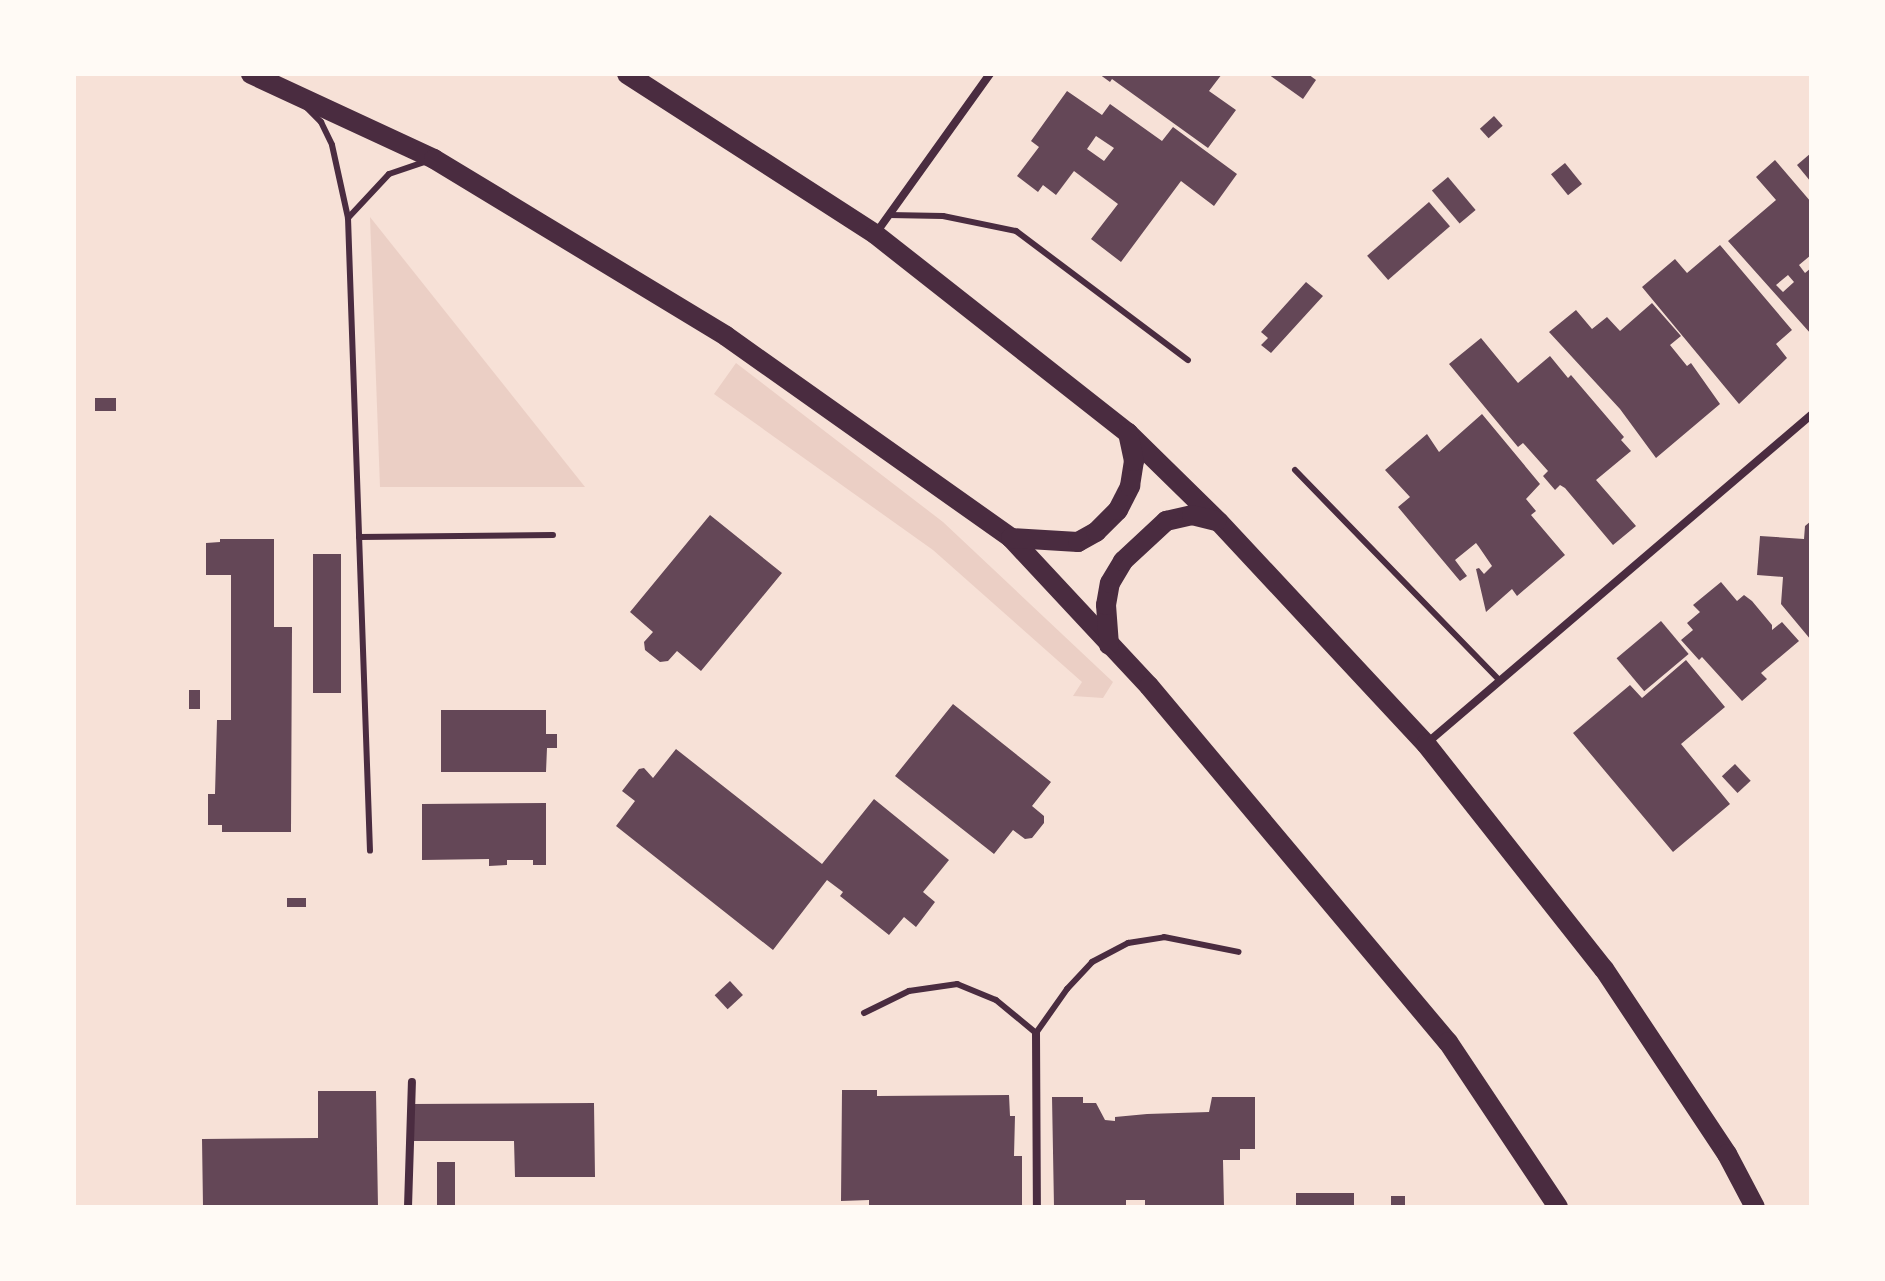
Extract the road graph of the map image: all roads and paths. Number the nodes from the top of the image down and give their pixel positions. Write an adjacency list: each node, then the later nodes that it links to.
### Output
1 (251, 74): 4 (main road)
2 (627, 74): 8 (main road)
3 (990, 74): 6 (street)
4 (287, 89): 5 (main road); 7 (lane)
5 (434, 159): 7 (lane); 16 (main road)
6 (889, 215): 8 (street); 9 (lane)
7 (348, 218): 15 (lane)
8 (875, 234): 11 (main road)
9 (1188, 360)
10 (1811, 415): 18 (street)
11 (1128, 433): 13 (main road); 16 (main road)
12 (1295, 470): 18 (lane)
13 (1219, 522): 17 (main road); 19 (main road)
14 (553, 535): 15 (lane)
15 (359, 537): 20 (lane)
16 (1011, 538): 17 (main road)
17 (1109, 645): 27 (main road)
18 (1500, 681): 19 (street)
19 (1426, 744): 28 (main road)
20 (370, 851)
21 (1239, 952): 23 (lane)
22 (864, 1013): 23 (lane)
23 (1036, 1033): 26 (street)
24 (412, 1082): 25 (street)
25 (408, 1207)
26 (1037, 1207)
27 (1558, 1207)
28 (1755, 1207)

